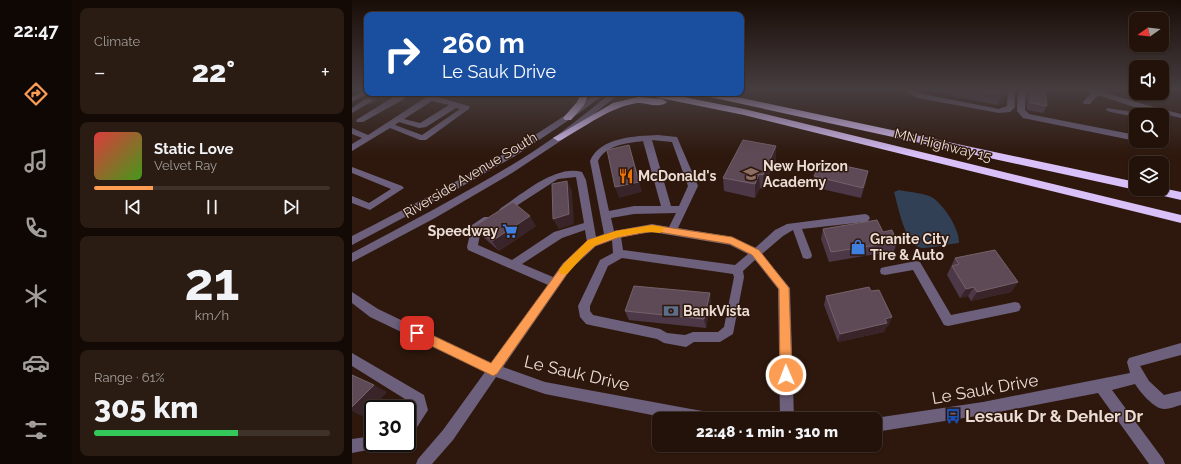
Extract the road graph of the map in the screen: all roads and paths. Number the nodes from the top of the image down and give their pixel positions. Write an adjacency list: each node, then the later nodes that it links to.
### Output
1 (371, 112): 16 (street)
2 (409, 112): 17 (street)
3 (444, 112): 17 (street)
4 (461, 112): 20 (street)
5 (574, 112): 15 (highway)
6 (577, 112): 15 (street, Riverside Avenue South)
7 (592, 112): 24 (street, Riverside Avenue South)
8 (604, 112): 24 (highway)
9 (723, 112): 18 (highway)
10 (737, 112): 18 (highway, MN Highway 15)
11 (794, 112): 28 (highway, MN Highway 15)
12 (1022, 112): 22 (street)
13 (1163, 112): 14 (street)
14 (1181, 116)
15 (568, 118): 41 (street, Riverside Avenue South)
16 (356, 119): 19 (street)
17 (397, 119): 20 (street)
18 (776, 120): 36 (highway, MN Highway 15)
19 (352, 125)
20 (388, 125): 23 (street)
21 (352, 131): 23 (street)
22 (1129, 137)
23 (368, 138): 26 (street)
24 (558, 138): 46 (street, Riverside Avenue South)
25 (647, 139): 32 (street); 33 (street); 34 (street)
26 (352, 148)
27 (352, 170): 31 (street)
28 (1129, 184)
29 (1169, 193): 30 (highway)
30 (1181, 196)
31 (354, 203)
32 (682, 209): 33 (street); 39 (street)
33 (667, 210): 34 (street)
34 (605, 215): 40 (street)
35 (865, 218): 38 (street)
36 (1181, 219)
37 (589, 225): 42 (street); 47 (street); 47 (street)
38 (796, 226): 43 (street); 45 (street)
39 (672, 231): 40 (street); 43 (street)
40 (613, 235): 42 (street); 44 (street)
41 (352, 241)
42 (592, 243): 50 (street)
43 (755, 253): 48 (street); 60 (street)
44 (619, 255): 48 (street); 48 (street)
45 (807, 255)
46 (352, 258)
47 (513, 264): 50 (street)
48 (737, 270)
49 (885, 271): 52 (street)
50 (555, 283): 55 (street)
51 (352, 297): 55 (street, Le Sauk Drive)
52 (1015, 307)
53 (1181, 349): 56 (street)
54 (352, 359): 61 (street)
55 (493, 370): 59 (street, Le Sauk Drive); 65 (street)
56 (1139, 377): 57 (street, Le Sauk Drive); 58 (street)
57 (1101, 386): 62 (street, Le Sauk Drive); 66 (street)
58 (1181, 398)
59 (670, 412)
60 (787, 412)
61 (416, 417)
62 (882, 424)
63 (364, 444): 64 (street)
64 (352, 446)
65 (423, 464)
66 (1158, 464)

